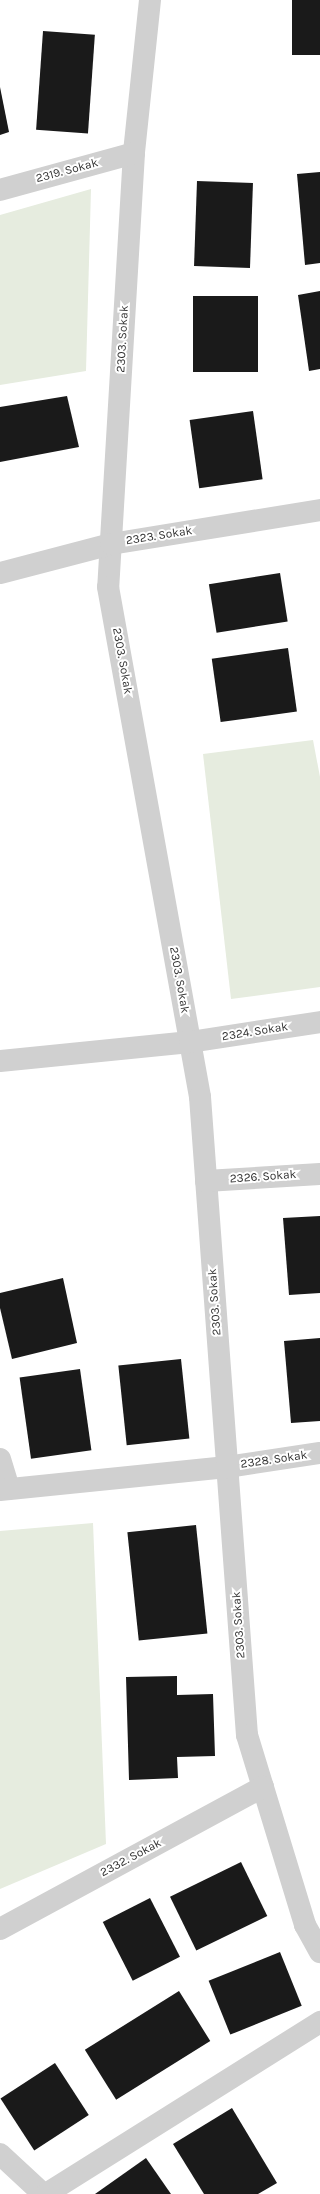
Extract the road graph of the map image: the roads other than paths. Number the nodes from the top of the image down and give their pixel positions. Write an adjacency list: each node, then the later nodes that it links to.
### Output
1 (150, 0): 2 (street, 2303. Sokak)
2 (134, 153): 3 (street, 2319. Sokak); 5 (street, 2303. Sokak)
3 (0, 190)
4 (320, 510): 5 (street, 2323. Sokak)
5 (111, 544): 6 (street, 2323. Sokak); 8 (street, 2303. Sokak)
6 (0, 573)
7 (320, 1022): 8 (street, 2324. Sokak)
8 (190, 1042): 9 (street, 2324. Sokak); 11 (street, 2303. Sokak)
9 (0, 1061)
10 (320, 1174): 11 (street, 2326. Sokak)
11 (206, 1181): 14 (street, 2303. Sokak)
12 (320, 1453): 14 (street, 2328. Sokak)
13 (0, 1459): 15 (street)
14 (227, 1467): 15 (street, 2328. Sokak); 16 (street, 2303. Sokak)
15 (4, 1489)
16 (263, 1787): 17 (street, 2332. Sokak); 18 (street, 2303. Sokak)
17 (0, 1929)
18 (320, 1952)
19 (320, 2022): 21 (street)
20 (0, 2154): 21 (street)
21 (44, 2194)

